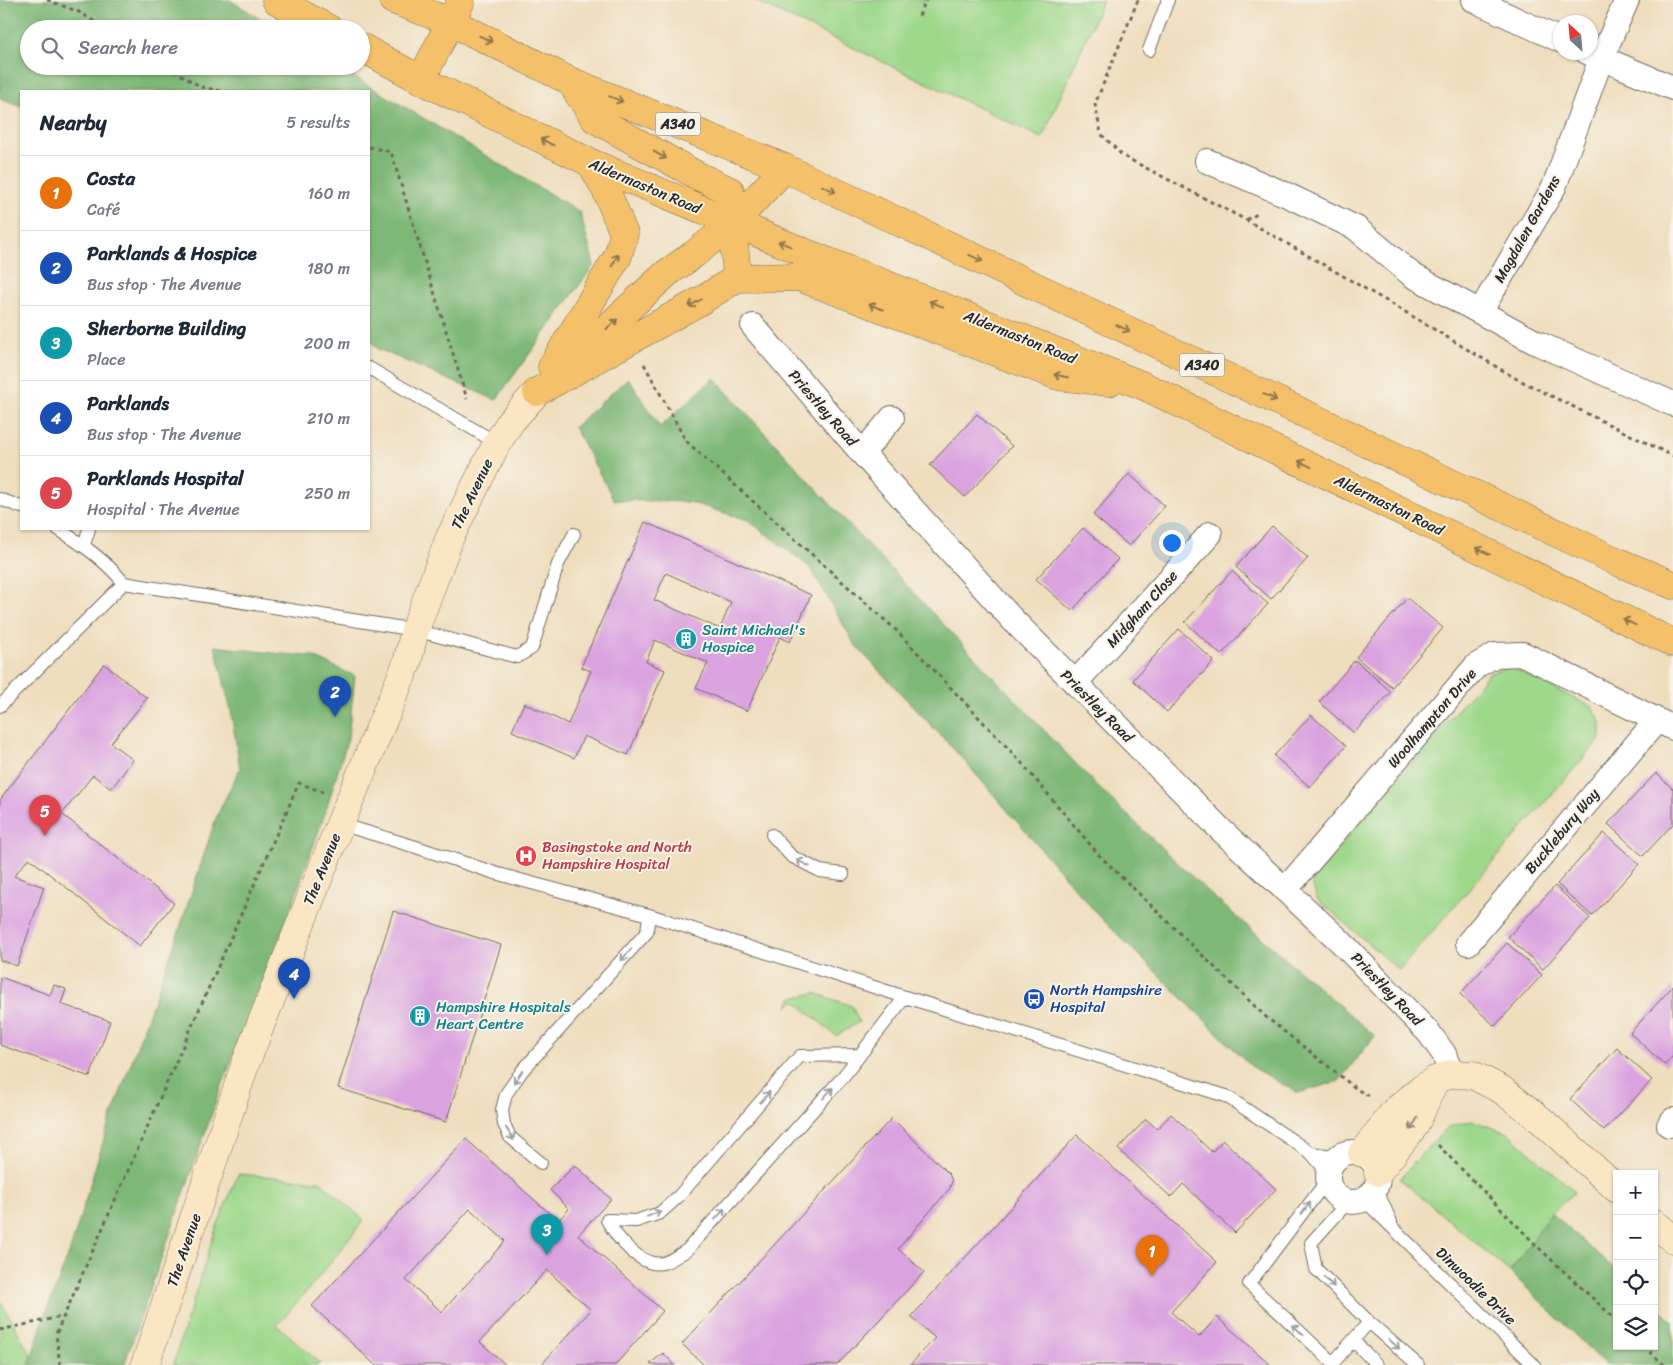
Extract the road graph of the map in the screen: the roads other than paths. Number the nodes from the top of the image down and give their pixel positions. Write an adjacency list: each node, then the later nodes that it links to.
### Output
1 (276, 0): 7 (main road)
2 (393, 0): 6 (main road, A340)
3 (1168, 0): 10 (lane)
4 (1474, 0): 8 (street)
5 (1627, 0): 9 (street, Magdalen Gardens)
6 (458, 8): 14 (main road); 15 (main road, A340, one-way to 15)
7 (313, 20)
8 (1553, 37)
9 (1598, 49)
10 (1149, 50)
11 (370, 51): 14 (main road, Aldermaston Road)
12 (1598, 58): 16 (street)
13 (1593, 60): 22 (street, Magdalen Gardens)
14 (421, 80): 18 (main road, Aldermaston Road, one-way to 14)
15 (570, 81): 19 (main road, A340, one-way to 19); 20 (main road, A340, one-way to 20)
16 (1673, 88)
17 (1207, 161): 22 (street)
18 (591, 163): 20 (main road, Aldermaston Road); 26 (main road, one-way to 18)
19 (785, 168): 20 (main road); 39 (main road, A340, one-way to 39)
20 (733, 223): 21 (main road); 25 (main road, Aldermaston Road, one-way to 20); 26 (main road, one-way to 20)
21 (737, 278): 25 (main road, one-way to 21); 26 (main road, one-way to 26)
22 (1480, 312): 27 (street)
23 (753, 326): 30 (street, Priestley Road)
24 (370, 369): 29 (lane)
25 (1144, 386): 41 (main road, Aldermaston Road, one-way to 25)
26 (537, 392): 29 (street, The Avenue)
27 (1673, 404)
28 (892, 418): 30 (street)
29 (487, 437): 40 (street, The Avenue)
30 (862, 453): 42 (street, Priestley Road)
31 (0, 498): 32 (lane)
32 (20, 507)
33 (60, 530): 37 (lane)
34 (89, 530): 37 (lane)
35 (574, 534): 40 (lane)
36 (1210, 534): 42 (street, Midgham Close)
37 (84, 546): 38 (lane)
38 (124, 583): 40 (lane); 43 (lane)
39 (1673, 585)
40 (415, 630): 45 (street, The Avenue)
41 (1673, 643)
42 (1075, 682): 48 (street, Priestley Road)
43 (0, 706)
44 (1665, 724): 48 (street, Woolhampton Drive); 50 (street, Bucklebury Way)
45 (344, 813): 49 (lane); 62 (street, The Avenue)
46 (772, 835): 47 (lane, one-way to 46)
47 (843, 874)
48 (1285, 890): 53 (street, Priestley Road)
49 (650, 915): 51 (lane); 55 (lane, one-way to 55)
50 (1468, 943)
51 (905, 997): 52 (lane); 54 (lane)
52 (860, 1056): 52 (lane)
53 (1443, 1077): 56 (street); 57 (street)
54 (1311, 1153): 56 (lane, Dinwoodie Drive); 56 (lane)
55 (541, 1164)
56 (1353, 1178): 60 (lane, one-way to 60); 61 (lane, one-way to 56); 65 (lane, Dinwoodie Drive)
57 (1613, 1185)
58 (1658, 1226): 59 (street)
59 (1673, 1239)
60 (1369, 1322): 61 (lane); 64 (lane, one-way to 64)
61 (1353, 1340): 63 (lane)
62 (145, 1365)
63 (1377, 1365)
64 (1418, 1365)
65 (1534, 1365)

